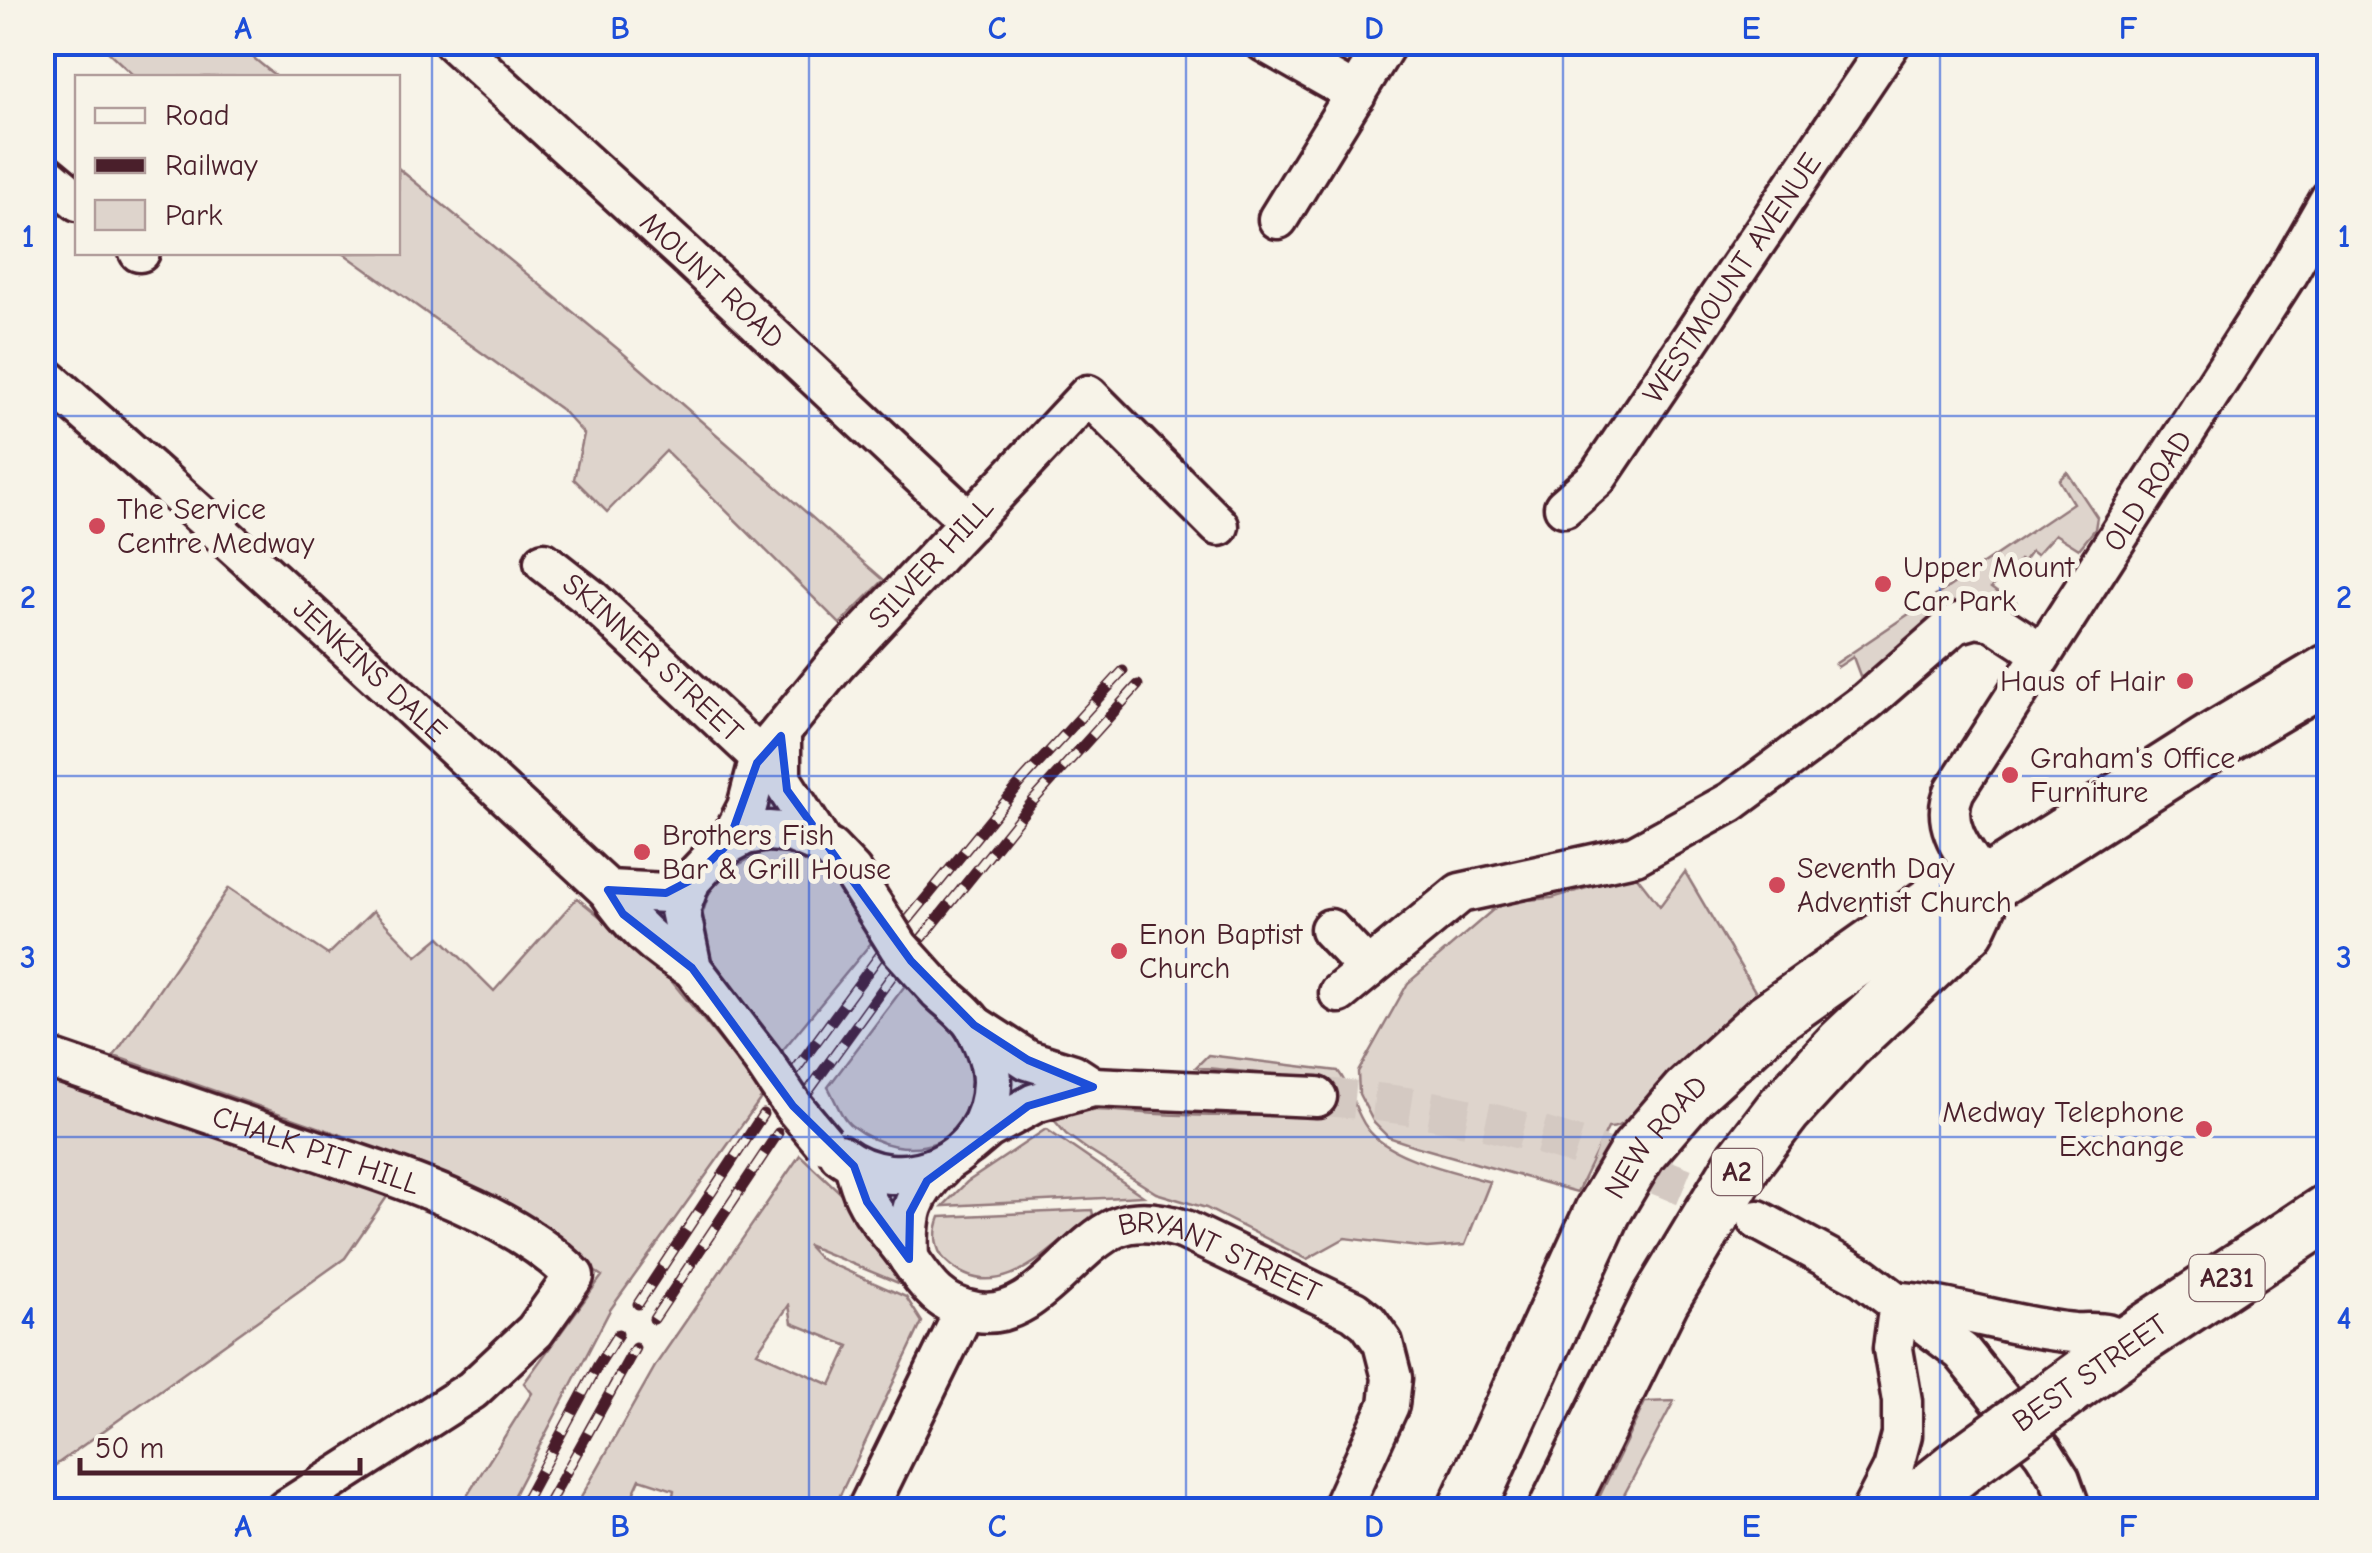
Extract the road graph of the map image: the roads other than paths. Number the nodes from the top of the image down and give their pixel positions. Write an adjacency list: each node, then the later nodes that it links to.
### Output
1 (452, 42): 12 (street, MOUNT ROAD)
2 (1264, 42): 5 (street)
3 (1387, 42): 5 (street)
4 (1890, 42): 11 (street, WESTMOUNT AVENUE)
5 (1356, 94): 9 (street)
6 (42, 171): 7 (street)
7 (75, 198)
8 (2330, 198): 15 (street, OLD ROAD)
9 (1278, 219)
10 (42, 374): 22 (street, JENKINS DALE)
11 (1564, 507)
12 (970, 522): 13 (street, SILVER HILL); 17 (street, SILVER HILL)
13 (1219, 526)
14 (544, 562): 17 (street, SKINNER STREET)
15 (2042, 652): 21 (street, OLD ROAD); 25 (street)
16 (2330, 672): 21 (main road, NEW ROAD)
17 (770, 746): 18 (street, SILVER HILL); 19 (street)
18 (728, 844): 19 (street); 20 (street)
19 (822, 844): 27 (street, bridge)
20 (690, 880): 22 (street); 24 (street)
21 (1987, 885): 42 (main road, NEW ROAD); 43 (main road, A2)
22 (608, 890): 24 (street, JENKINS DALE)
23 (1330, 928): 25 (street)
24 (692, 968): 31 (street, bridge)
25 (1368, 969): 26 (street)
26 (1339, 994)
27 (974, 1025): 29 (street); 32 (street)
28 (42, 1056): 39 (street, CHALK PIT HILL)
29 (1093, 1087): 30 (street); 32 (street)
30 (1317, 1097)
31 (839, 1154): 32 (street); 35 (street)
32 (956, 1156): 35 (street)
33 (2330, 1211): 38 (main road, BEST STREET / A231)
34 (1758, 1220): 36 (street)
35 (909, 1258): 37 (street)
36 (1899, 1302): 38 (street); 44 (street); 46 (street)
37 (965, 1310): 40 (street); 41 (street, BRYANT STREET)
38 (2125, 1346): 45 (main road, BEST STREET / A231, bridge)
39 (285, 1510)
40 (866, 1510)
41 (1341, 1510)
42 (1466, 1510)
43 (1556, 1510)
44 (1872, 1510)
45 (1906, 1510)
46 (2070, 1510)

